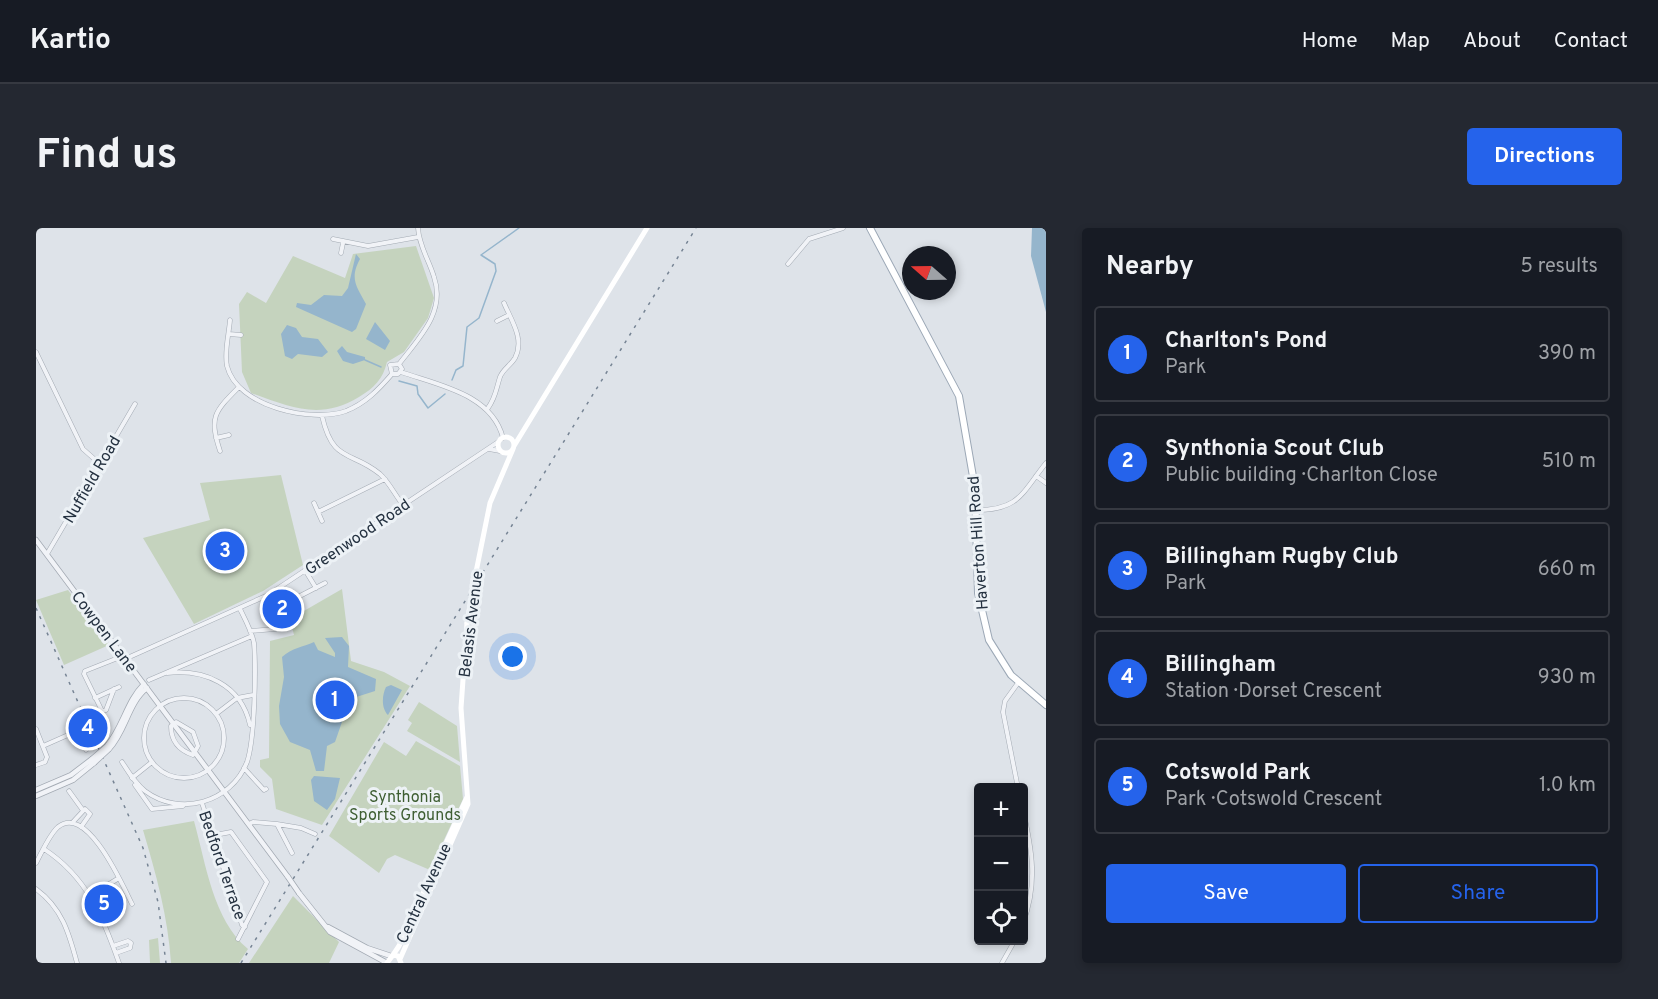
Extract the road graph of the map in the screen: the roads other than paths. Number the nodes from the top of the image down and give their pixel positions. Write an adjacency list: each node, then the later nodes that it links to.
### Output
1 (418, 228): 5 (street)
2 (647, 228): 24 (main road, Belasis Avenue)
3 (843, 228): 9 (street)
4 (870, 230): 41 (main road, Haverton Hill Road)
5 (418, 237): 7 (street); 17 (street)
6 (333, 239): 7 (street)
7 (343, 243): 8 (street)
8 (341, 253)
9 (788, 264)
10 (504, 303): 11 (street)
11 (509, 315): 13 (street); 22 (street)
12 (230, 320): 14 (street)
13 (497, 321)
14 (229, 334): 15 (street); 20 (street)
15 (242, 335)
16 (36, 352): 34 (street)
17 (399, 364): 18 (street); 19 (street)
18 (401, 372): 19 (street); 22 (street)
19 (392, 374): 23 (street)
20 (239, 387): 23 (street); 27 (street)
21 (135, 404): 34 (street, Nuffield Road)
22 (488, 408): 26 (street)
23 (322, 416): 37 (street)
24 (525, 429): 26 (main road); 29 (main road, Belasis Avenue)
25 (229, 435): 27 (street)
26 (505, 437): 28 (main road); 29 (main road)
27 (216, 438): 31 (street)
28 (498, 442): 30 (street, Greenwood Road); 32 (main road, Belasis Avenue)
29 (513, 448): 32 (main road); 35 (main road, Belasis Avenue)
30 (485, 450): 32 (street); 40 (street, Greenwood Road)
31 (220, 451)
32 (501, 452): 35 (main road, Belasis Avenue)
33 (1046, 463): 36 (street)
34 (100, 464): 45 (street, Nuffield Road)
35 (503, 469): 87 (main road, Belasis Avenue, bridge)
36 (1036, 476): 38 (street); 41 (street)
37 (385, 479): 40 (street); 42 (street)
38 (1046, 483)
39 (314, 503): 42 (street)
40 (403, 505): 46 (street, Greenwood Road)
41 (977, 510): 60 (main road, Haverton Hill Road)
42 (318, 512): 43 (street)
43 (322, 521)
44 (36, 540): 45 (street, Cowpen Lane)
45 (47, 554): 55 (street, Cowpen Lane)
46 (305, 570): 48 (street); 52 (street, Greenwood Road)
47 (325, 583): 48 (street)
48 (316, 588): 50 (street)
49 (293, 591): 50 (street)
50 (296, 598): 51 (street)
51 (300, 607)
52 (240, 609): 54 (street); 55 (street, Greenwood Road)
53 (275, 629): 54 (street)
54 (251, 633): 56 (street); 64 (street)
55 (124, 657): 61 (street, Cowpen Lane); 65 (street, Greenwood Road)
56 (185, 665): 57 (street); 58 (street)
57 (186, 671): 58 (street); 66 (street)
58 (167, 673): 59 (street)
59 (149, 680)
60 (1018, 683): 67 (main road, Haverton Hill Road); 82 (street)
61 (146, 686): 68 (street, Cowpen Lane); 86 (street, bridge)
62 (119, 687): 63 (street)
63 (114, 689): 65 (street); 65 (street)
64 (253, 695): 66 (street); 72 (street)
65 (95, 698)
66 (237, 698): 69 (street); 72 (street)
67 (1046, 705)
68 (160, 706): 69 (street); 70 (street, Cowpen Lane); 77 (street)
69 (216, 714): 80 (street)
70 (173, 723): 75 (street, Cowpen Lane); 75 (street, Cowpen Lane); 75 (street, Cowpen Lane)
71 (36, 729): 73 (street)
72 (251, 731): 79 (street)
73 (43, 746): 74 (street); 78 (street)
74 (86, 750)
75 (196, 753): 80 (street, Cowpen Lane)
76 (122, 762): 81 (street)
77 (152, 762): 80 (street); 81 (street)
78 (36, 765)
79 (244, 768): 83 (street); 85 (street)
80 (208, 770): 85 (street, Cowpen Lane)
81 (131, 777): 90 (street); 90 (street)
82 (1017, 783)
83 (266, 789)
84 (70, 790): 91 (street)
85 (225, 792): 88 (street); 93 (street, Cowpen Lane)
86 (38, 793)
87 (467, 796): 89 (main road, Belasis Avenue); 100 (main road, Central Avenue)
88 (202, 803): 90 (street); 97 (street, Bedford Terrace)
89 (468, 804): 100 (main road, Central Avenue)
90 (192, 805)
91 (82, 809): 92 (street); 95 (street)
92 (72, 823): 95 (street); 99 (street)
93 (249, 824): 94 (street); 110 (street, Cowpen Lane, bridge)
94 (277, 824): 96 (street); 101 (street)
95 (81, 827): 103 (street)
96 (315, 834)
97 (214, 835): 108 (street, Bedford Terrace); 108 (street)
98 (1028, 836): 107 (street)
99 (44, 849): 102 (street); 105 (street)
100 (446, 849): 114 (main road, Central Avenue); 115 (main road, Central Avenue)
101 (292, 853)
102 (36, 863)
103 (119, 878): 105 (street); 106 (street)
104 (36, 889): 116 (street)
105 (91, 895): 112 (street)
106 (132, 904)
107 (1028, 906)
108 (245, 927): 109 (street)
109 (238, 939)
110 (353, 944): 114 (street, Cowpen Lane); 118 (street, Cowpen Lane)
111 (1012, 945): 119 (street)
112 (113, 946): 113 (street); 113 (street)
113 (116, 953): 117 (street)
114 (392, 956): 115 (main road, Central Avenue); 118 (main road, Central Avenue)
115 (402, 961)
116 (77, 963)
117 (119, 963)
118 (387, 963)
119 (1002, 963)

